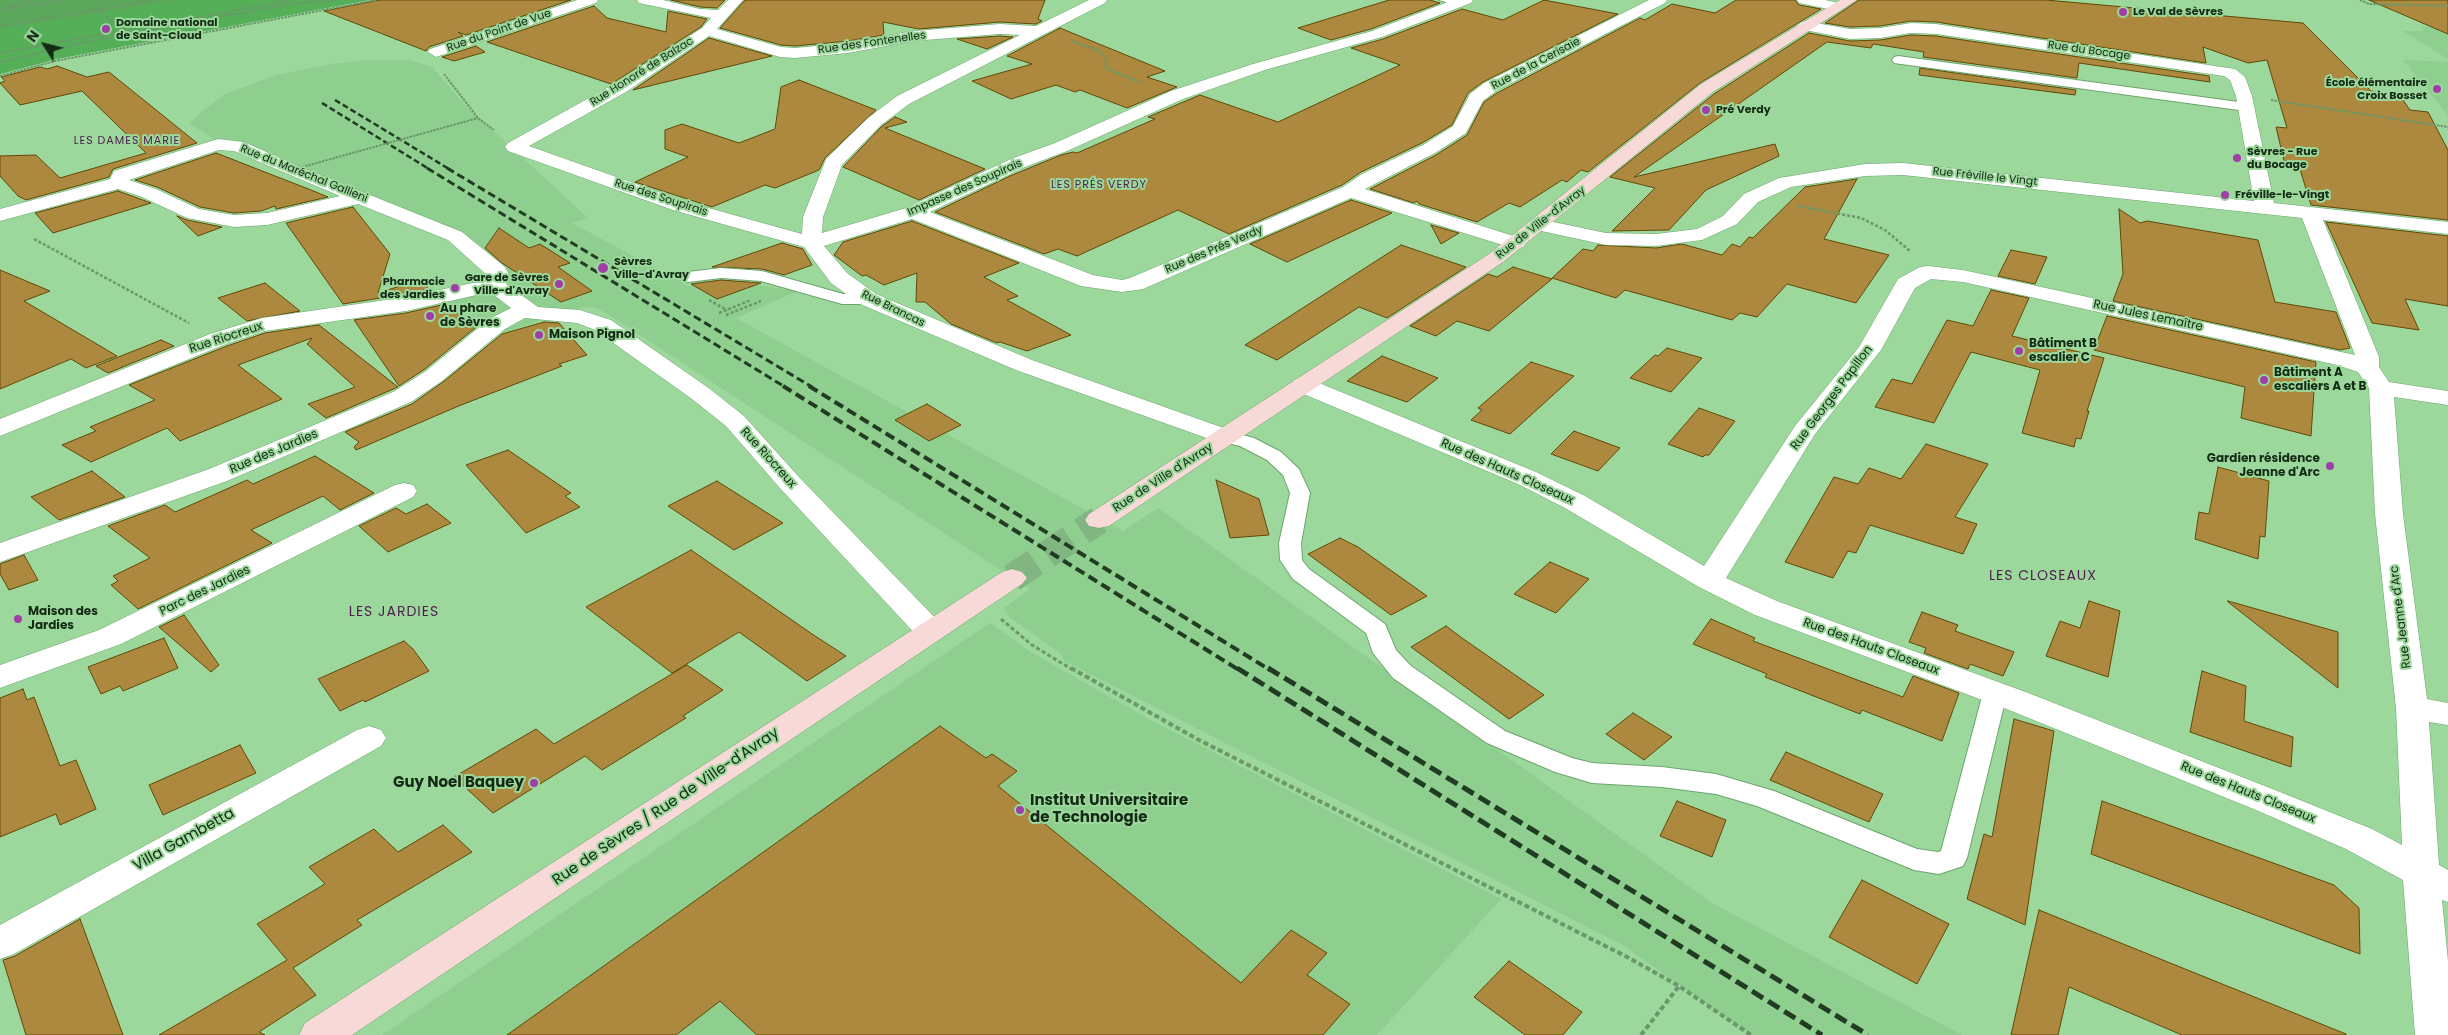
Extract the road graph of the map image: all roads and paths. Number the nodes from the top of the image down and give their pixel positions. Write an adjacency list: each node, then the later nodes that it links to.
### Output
1 (34, 0): 17 (path)
2 (60, 0): 17 (path)
3 (156, 0): 18 (path)
4 (293, 0): 22 (path)
5 (336, 0): 28 (path)
6 (376, 0): 30 (path)
7 (591, 0): 25 (street, Rue du Point de Vue)
8 (644, 0): 19 (street)
9 (736, 0): 19 (street, Rue Honoré de Balzac)
10 (1100, 0): 24 (street)
11 (1660, 0): 37 (street, Rue de la Cerisaie)
12 (1804, 0): 15 (street)
13 (2360, 0): 16 (path)
14 (1456, 1): 31 (street, Impasse des Soupirais)
15 (1844, 3): 21 (main road, Rue de Ville-d'Avray)
16 (2448, 6)
17 (0, 9)
18 (97, 10): 20 (path); 22 (path)
19 (723, 15): 23 (street, Rue Honoré de Balzac)
20 (0, 26)
21 (1805, 26): 32 (street, Rue du Bocage); 44 (main road, Rue de Ville-d'Avray)
22 (125, 30): 26 (path)
23 (708, 31): 24 (street, Rue des Fontenelles); 34 (street, Rue Honoré de Balzac)
24 (1040, 31): 31 (path); 47 (street)
25 (436, 52)
26 (0, 53)
27 (1898, 60): 32 (lane)
28 (0, 62)
29 (440, 72): 35 (path, bridge)
30 (0, 76)
31 (1177, 95): 41 (street, Impasse des Soupirais)
32 (2245, 102): 33 (path); 40 (street, Rue du Bocage)
33 (2448, 127)
34 (514, 147): 47 (street, Rue des Soupirais)
35 (291, 170): 36 (street, Rue du Maréchal Gallieni); 38 (street, Rue du Maréchal Gallieni)
36 (119, 184): 38 (street); 43 (street)
37 (1350, 192): 41 (street, Rue des Prés Verdy); 48 (street)
38 (362, 197): 51 (street, Rue du Maréchal Gallieni)
39 (1751, 198): 40 (street, Rue Fréville le Vingt); 44 (street, Rue Fréville le Vingt); 49 (path)
40 (2266, 208): 42 (street, Rue Fréville le Vingt)
41 (913, 212): 47 (street, Impasse des Soupirais)
42 (2310, 213): 45 (street, Rue Fréville le Vingt); 61 (street, Rue Jeanne d'Arc)
43 (0, 215)
44 (1539, 225): 48 (main road, Rue de Ville-d'Avray)
45 (2448, 228)
46 (34, 239): 60 (path)
47 (811, 243): 52 (street, Rue Brancas)
48 (1516, 243): 62 (main road, Rue de Ville-d'Avray)
49 (1928, 272): 61 (street, Rue Jules Lemaître); 70 (street, Rue Georges Papillon)
50 (688, 277): 52 (lane)
51 (494, 285): 56 (street); 60 (street, Rue Riocreux)
52 (868, 299): 65 (street, Rue Brancas)
53 (708, 300): 58 (path)
54 (752, 300): 57 (path)
55 (764, 300): 58 (path)
56 (526, 309): 68 (street, Rue des Jardies); 72 (street, Rue Riocreux)
57 (719, 313)
58 (732, 313): 59 (path)
59 (726, 315)
60 (218, 339): 64 (street, Rue Riocreux)
61 (2374, 378): 63 (street, Rue Jules Lemaître); 75 (street, Rue Jeanne d'Arc)
62 (1303, 385): 65 (main road, Rue de Ville-d'Avray); 70 (street, Rue des Hauts Closeaux)
63 (2448, 398)
64 (0, 428)
65 (1226, 437): 67 (main road, Rue de Ville d'Avray); 74 (lane)
66 (404, 490): 73 (street, Parc des Jardies)
67 (1099, 520)
68 (0, 553)
69 (1012, 578): 71 (main road, Rue de Sèvres / Rue de Ville-d'Avray)
70 (1709, 582): 74 (street, Rue des Hauts Closeaux)
71 (978, 600): 72 (main road, Rue de Sèvres / Rue de Ville-d'Avray); 80 (path)
72 (930, 631): 81 (main road, Rue de Sèvres / Rue de Ville-d'Avray)
73 (0, 677)
74 (1995, 693): 78 (street, Rue des Hauts Closeaux)
75 (2412, 708): 76 (street); 78 (street, Rue Jeanne d'Arc)
76 (2448, 714)
77 (369, 738): 79 (street, Villa Gambetta)
78 (2434, 879): 84 (street, Rue Jeanne d'Arc)
79 (0, 943)
80 (1679, 986): 82 (path); 83 (path)
81 (319, 1035)
82 (1641, 1035)
83 (1751, 1035)
84 (2434, 1035)

